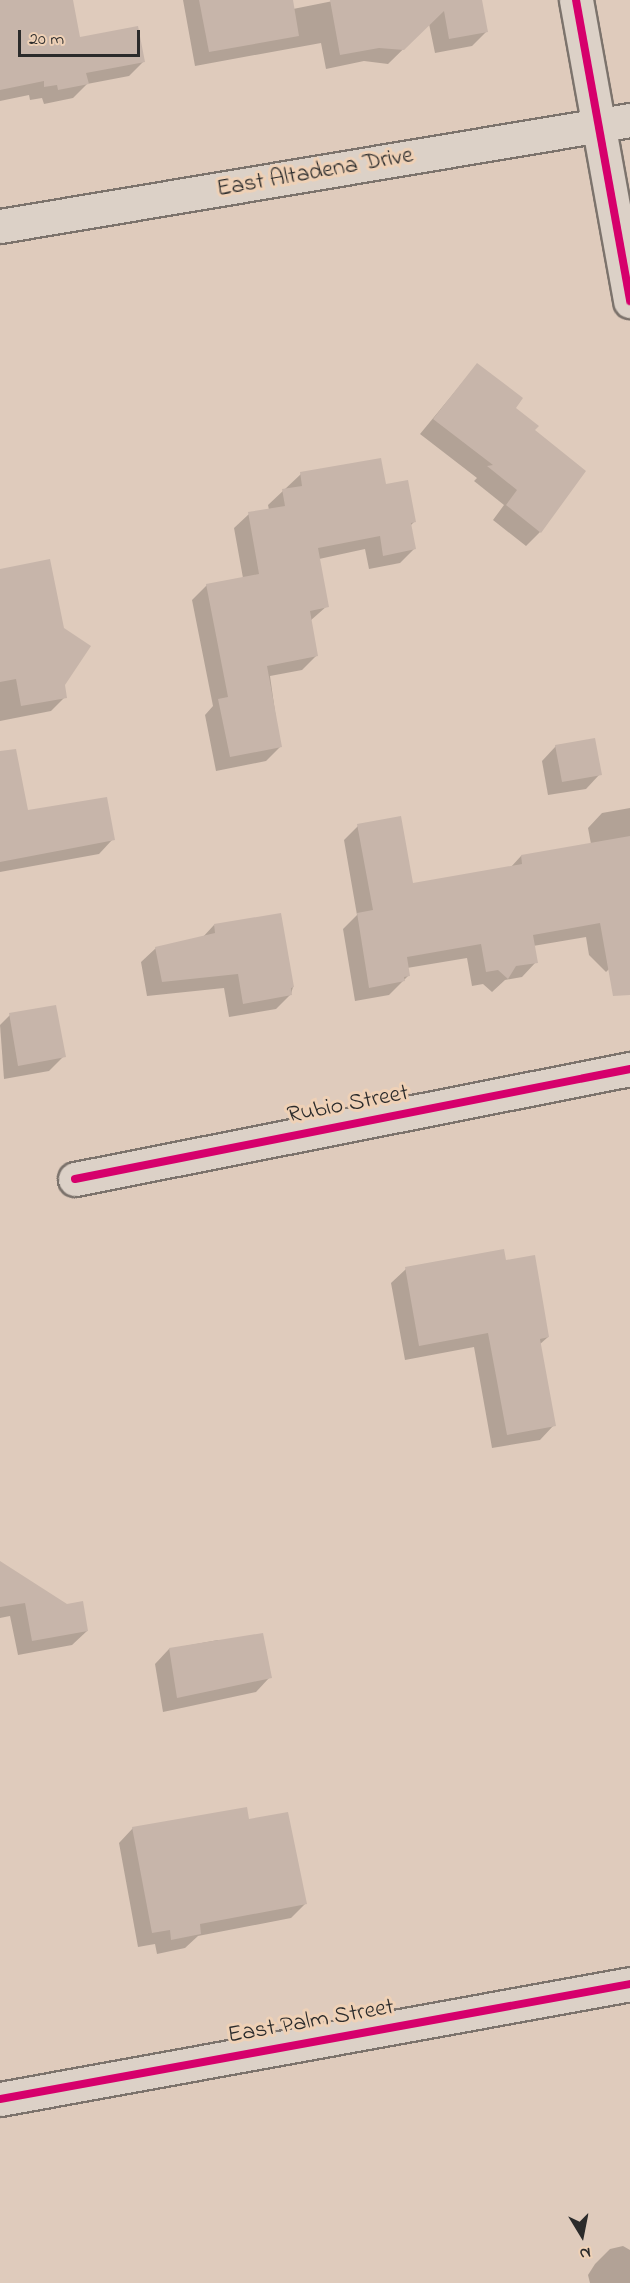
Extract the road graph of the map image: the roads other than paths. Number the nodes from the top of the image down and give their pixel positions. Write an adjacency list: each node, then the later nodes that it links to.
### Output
1 (576, 0): 2 (street)
2 (615, 123): 3 (street, East Altadena Drive); 4 (street)
3 (0, 226)
4 (630, 302)
5 (630, 1069): 6 (street, Rubio Street)
6 (75, 1179)
7 (630, 1984): 8 (street, East Palm Street)
8 (0, 2099)

